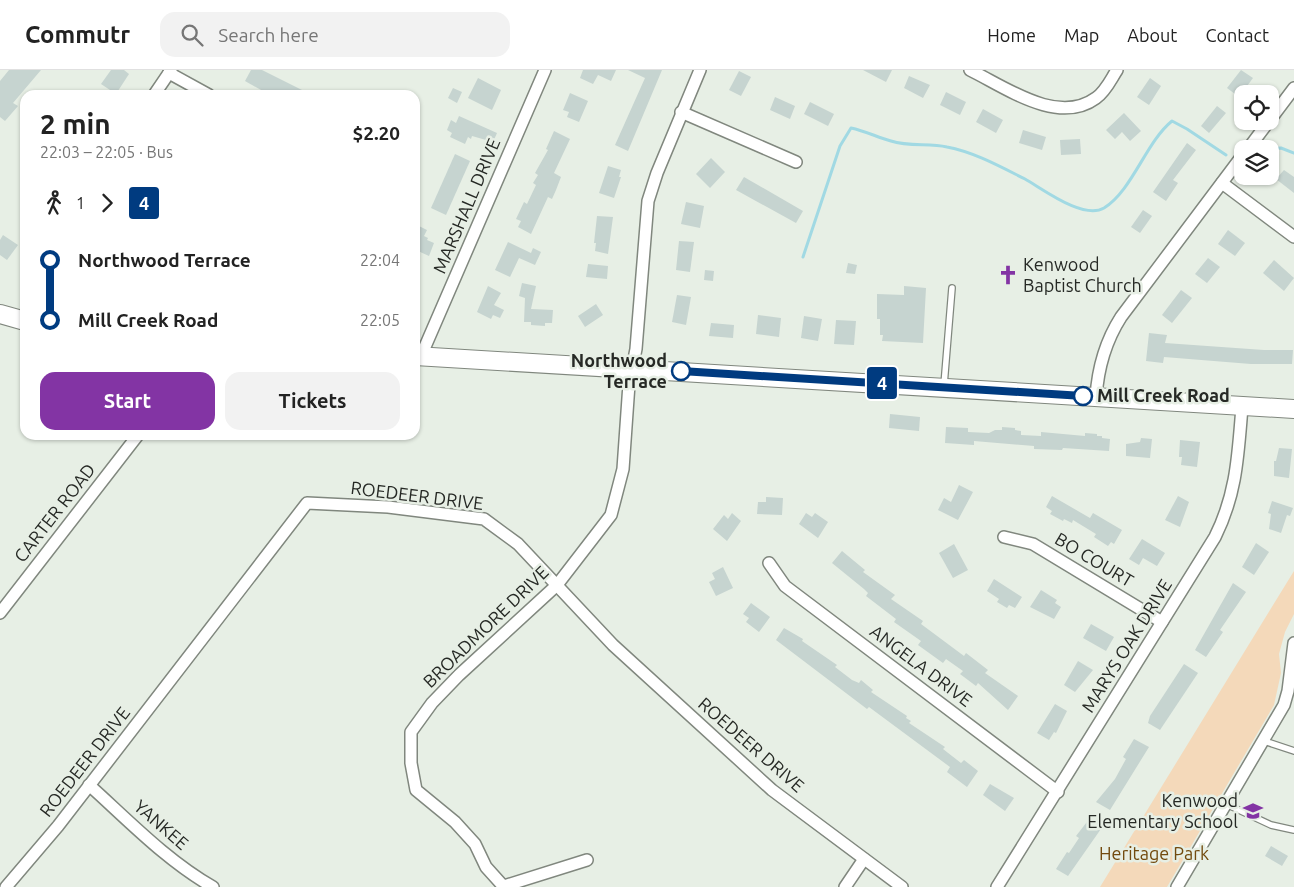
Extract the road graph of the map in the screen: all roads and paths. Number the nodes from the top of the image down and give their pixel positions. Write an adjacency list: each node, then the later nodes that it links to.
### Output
1 (545, 70): 18 (street, MARSHALL DRIVE)
2 (700, 70): 10 (street)
3 (970, 70): 4 (street)
4 (1117, 70)
5 (170, 71): 7 (street); 8 (street)
6 (1294, 88): 9 (street)
7 (157, 90)
8 (201, 90)
9 (1279, 107)
10 (681, 112): 11 (street); 20 (street)
11 (796, 162)
12 (1234, 167): 13 (street)
13 (1222, 183): 14 (street); 22 (street)
14 (1294, 238)
15 (952, 288): 21 (lane)
16 (0, 314): 17 (main road)
17 (20, 320)
18 (420, 351)
19 (420, 356): 20 (main road)
20 (633, 368): 21 (main road); 28 (street, BROADMORE DRIVE)
21 (944, 387): 22 (main road)
22 (1096, 396): 23 (main road)
23 (1242, 407): 24 (main road); 30 (street, MARYS OAK DRIVE)
24 (1294, 409)
25 (134, 440): 29 (street, CARTER ROAD)
26 (1004, 537): 30 (street, BO COURT)
27 (769, 563): 35 (street, ANGELA DRIVE)
28 (557, 585): 34 (street, ROEDEER DRIVE); 38 (street, ROEDEER DRIVE); 42 (street, BROADMORE DRIVE)
29 (0, 613)
30 (1162, 622): 35 (street, MARYS OAK DRIVE)
31 (1294, 643): 32 (street)
32 (1264, 741): 33 (lane); 36 (street)
33 (1294, 751)
34 (89, 785): 40 (street, ROEDEER DRIVE); 41 (street, YANKEE)
35 (1058, 792): 45 (street, MARYS OAK DRIVE)
36 (1226, 804): 37 (lane); 46 (street)
37 (1294, 830)
38 (864, 859): 43 (street); 44 (street, ROEDEER DRIVE)
39 (587, 860): 42 (street)
40 (6, 887)
41 (213, 887)
42 (504, 887)
43 (845, 887)
44 (902, 887)
45 (997, 887)
46 (1177, 887)

